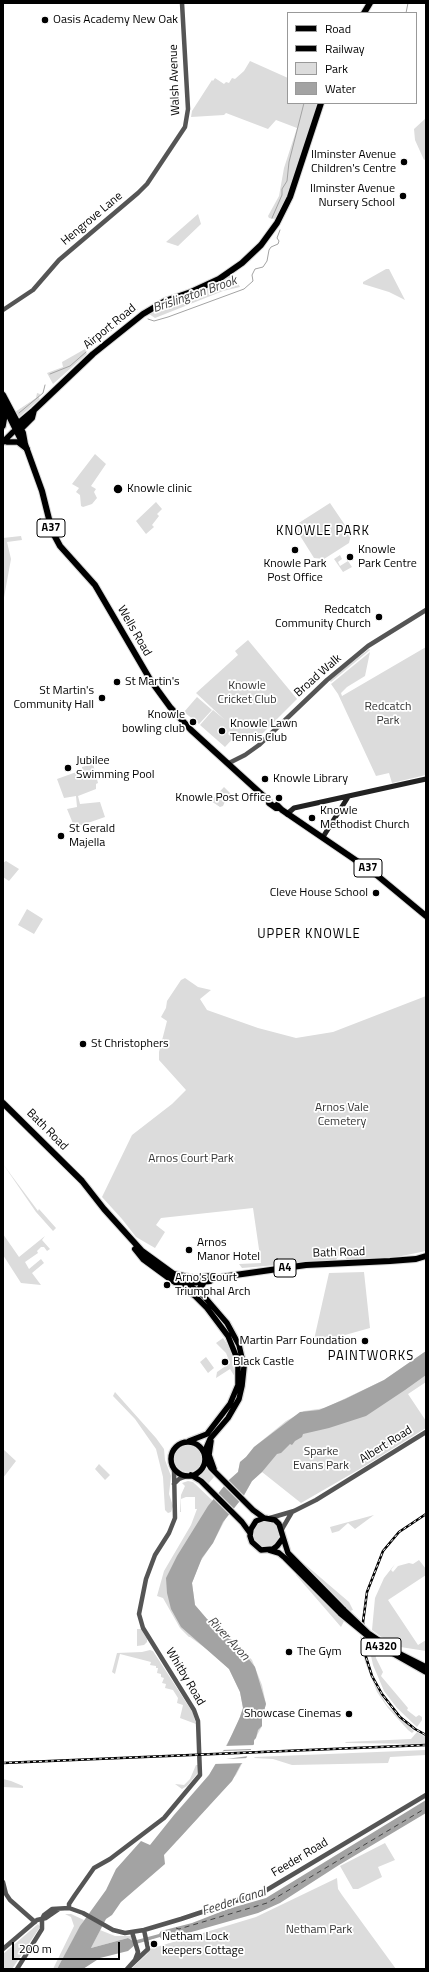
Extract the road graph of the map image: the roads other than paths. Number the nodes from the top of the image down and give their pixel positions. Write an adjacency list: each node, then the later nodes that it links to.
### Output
1 (182, 3): 5 (street, Walsh Avenue)
2 (370, 3): 3 (highway)
3 (365, 12)
4 (321, 104): 9 (highway, Airport Road)
5 (182, 131): 6 (street, Hengrove Lane)
6 (3, 310)
7 (3, 395): 10 (highway, Wells Road / A37)
8 (5, 406): 12 (main road); 13 (highway, Wells Road / A37)
9 (34, 410): 11 (highway, Airport Road); 13 (highway, Airport Road)
10 (15, 415): 11 (highway); 13 (highway, Wells Road / A37)
11 (24, 417): 13 (highway, Airport Road)
12 (3, 426)
13 (18, 427): 14 (main road); 15 (highway, Wells Road / A37)
14 (4, 442): 15 (main road)
15 (26, 447): 17 (highway, Wells Road / A37)
16 (426, 610): 17 (street, Broad Walk)
17 (229, 763): 22 (highway, Wells Road / A37)
18 (426, 779): 19 (main road)
19 (348, 797): 20 (main road); 21 (main road)
20 (340, 799): 21 (main road); 22 (main road)
21 (344, 804): 23 (main road)
22 (287, 814): 23 (highway, Wells Road / A37)
23 (323, 837): 24 (highway, Wells Road / A37)
24 (426, 916)
25 (3, 1103): 26 (highway, Bath Road / A4)
26 (130, 1239): 28 (highway, Bath Road / A4); 30 (highway, Bath Road / A4)
27 (426, 1255): 29 (highway, Bath Road / A4)
28 (172, 1274): 31 (highway, Bath Road / A4); 31 (highway, Bath Road / A4)
29 (214, 1278): 31 (highway, Bath Road / A4); 32 (highway, A4)
30 (176, 1282): 31 (highway, A4); 34 (main road)
31 (190, 1282): 32 (highway, Bath Road / A4); 33 (main road); 34 (main road)
32 (204, 1282): 33 (highway)
33 (202, 1294): 36 (main road)
34 (195, 1296): 37 (main road)
35 (426, 1432): 43 (street, Albert Road)
36 (213, 1436): 38 (main road); 40 (main road)
37 (189, 1441): 38 (main road); 39 (main road)
38 (204, 1455): 40 (main road); 41 (main road)
39 (174, 1469): 41 (main road, A4320); 42 (street, Whitby Road)
40 (216, 1473): 44 (main road)
41 (189, 1476): 42 (street); 46 (main road, A4320)
42 (174, 1484): 54 (street, Whitby Road)
43 (294, 1511): 44 (street, Albert Road); 45 (street, Albert Road)
44 (267, 1518): 45 (main road); 46 (main road)
45 (282, 1529): 47 (main road, A4320)
46 (250, 1533): 48 (main road, A4320)
47 (282, 1538): 48 (main road); 49 (main road, A4320)
48 (268, 1550): 49 (main road, A4320)
49 (343, 1612): 50 (main road, A4320, bridge); 51 (main road, A4320, bridge)
50 (426, 1667)
51 (426, 1672)
52 (426, 1795): 57 (street, Feeder Road)
53 (3, 1882): 56 (street)
54 (64, 1908): 55 (street); 58 (street, Feeder Road)
55 (42, 1919): 56 (street); 61 (street)
56 (35, 1922): 59 (street)
57 (144, 1932): 58 (street, Feeder Road); 60 (street)
58 (133, 1935): 60 (street)
59 (3, 1949)
60 (128, 1968)
61 (16, 1969)

